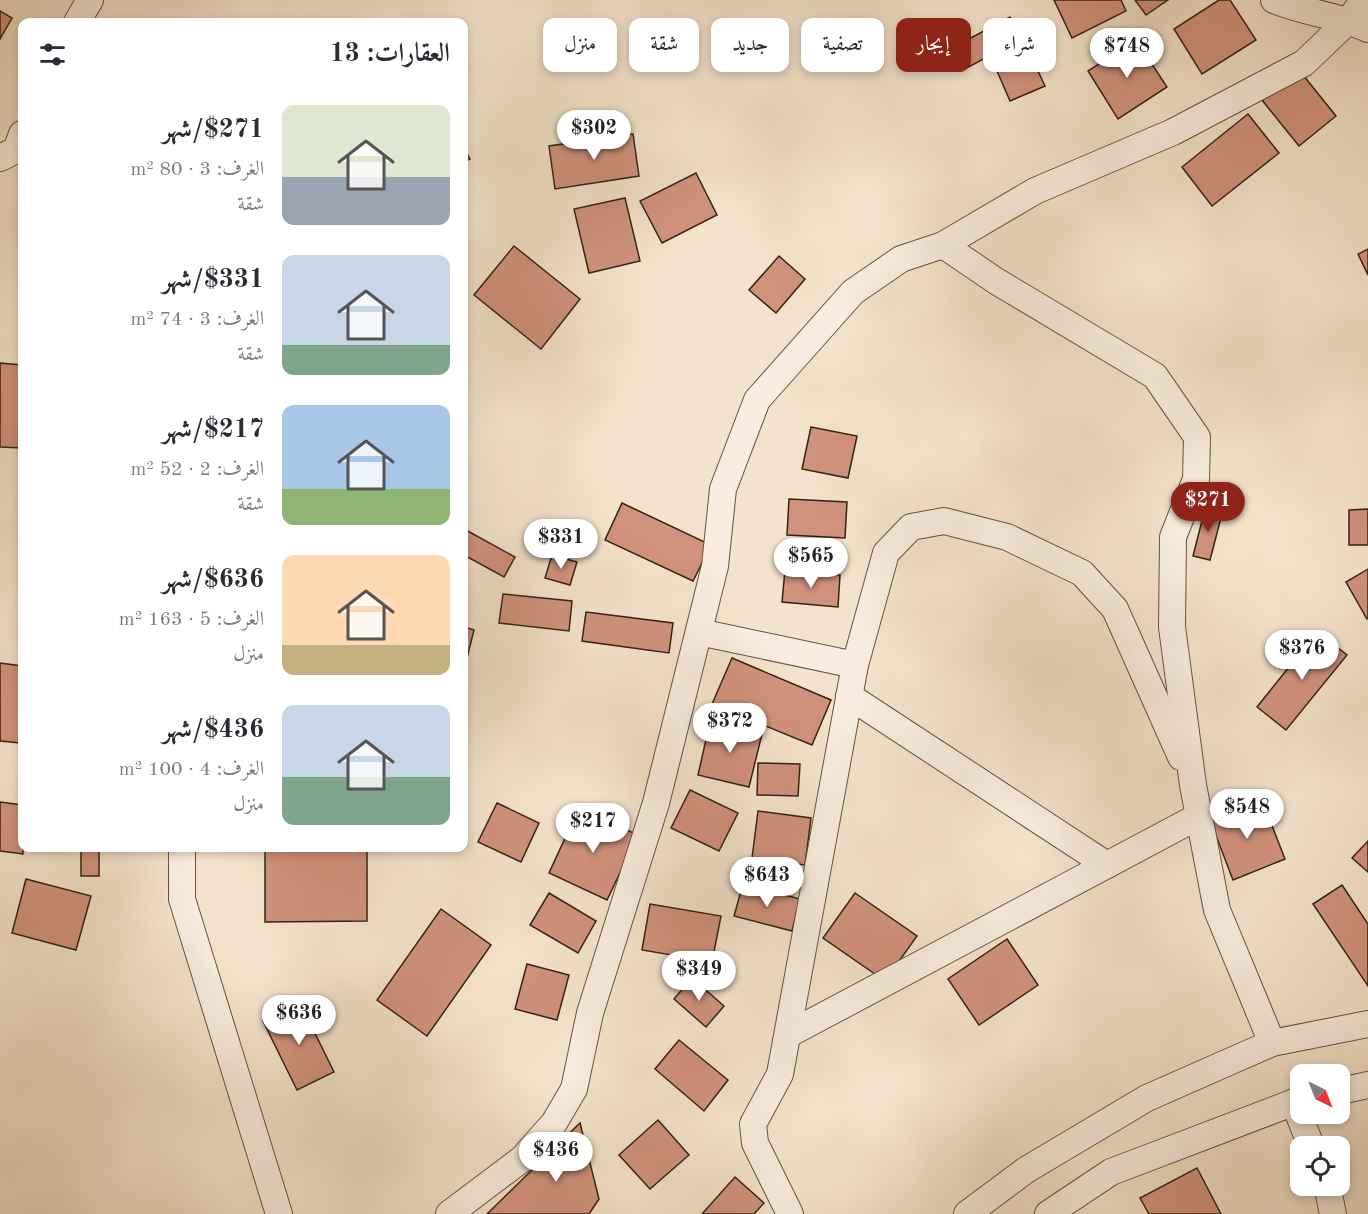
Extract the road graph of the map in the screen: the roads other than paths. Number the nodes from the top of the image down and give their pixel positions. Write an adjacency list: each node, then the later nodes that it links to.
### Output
1 (90, 0): 4 (street)
2 (1274, 0): 5 (street)
3 (1364, 0): 5 (street)
4 (79, 18)
5 (1359, 25): 6 (street)
6 (944, 245): 7 (street); 10 (street)
7 (699, 632): 8 (street); 22 (street)
8 (855, 665): 9 (street); 10 (street)
9 (849, 696): 13 (street); 15 (street)
10 (1193, 785): 11 (street)
11 (1199, 816): 13 (street); 16 (street)
12 (182, 852): 21 (street)
13 (1107, 865): 15 (street)
14 (1368, 1024): 16 (street)
15 (789, 1034): 23 (street)
16 (1272, 1043): 24 (street)
17 (1368, 1085): 18 (street)
18 (1350, 1089)
19 (1290, 1104): 25 (street)
20 (1329, 1196): 26 (street)
21 (279, 1214)
22 (449, 1214)
23 (790, 1214)
24 (968, 1214)
25 (1048, 1214)
26 (1333, 1214)

